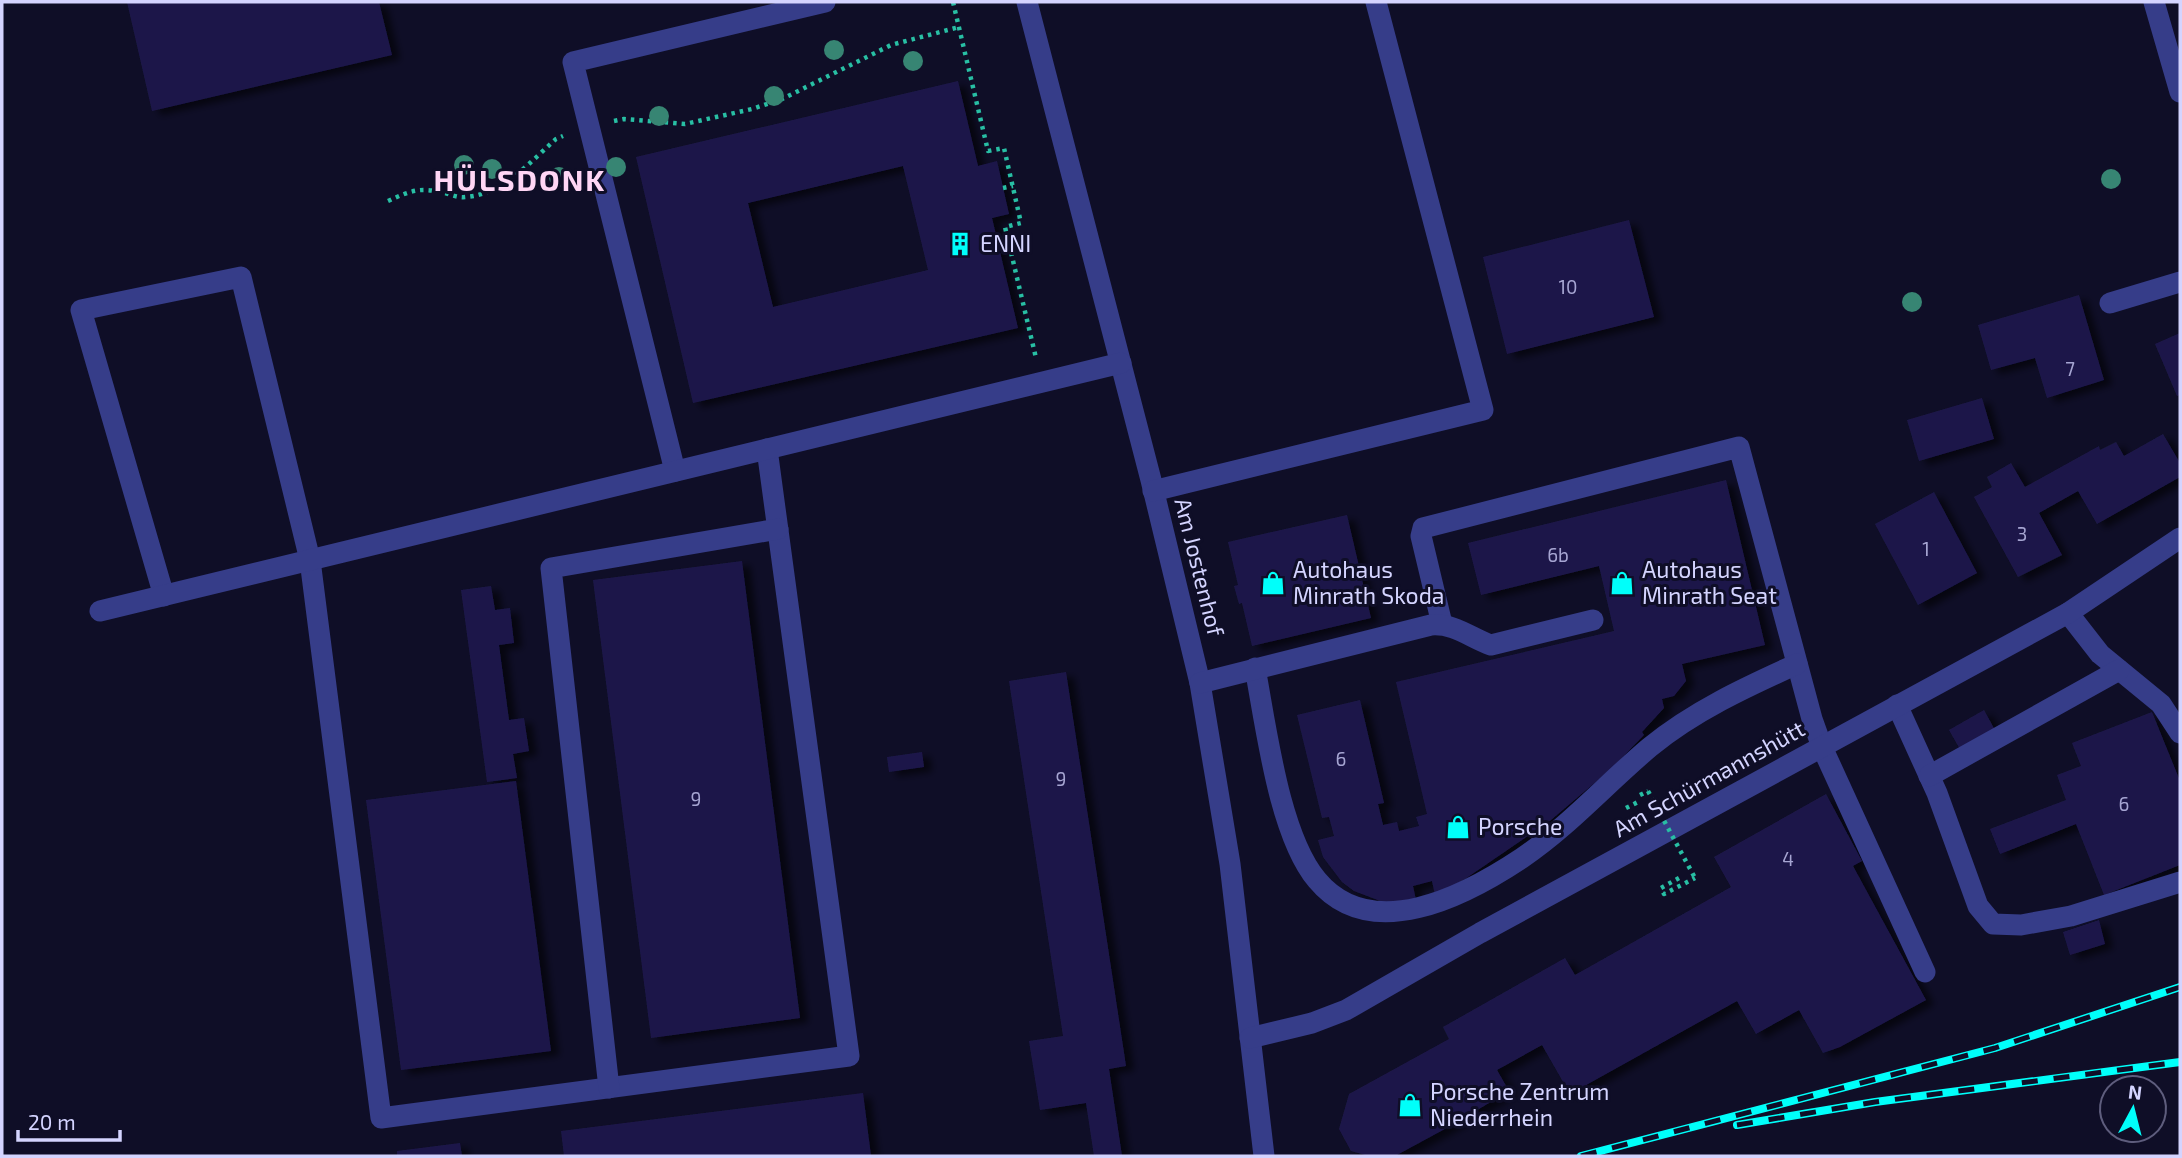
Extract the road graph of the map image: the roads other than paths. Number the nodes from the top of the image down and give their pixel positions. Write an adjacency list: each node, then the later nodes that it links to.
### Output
1 (825, 2): 10 (street)
2 (1027, 2): 8 (street, Am Jostenhof)
3 (1376, 2): 11 (street)
4 (2154, 2): 5 (street)
5 (2180, 92)
6 (2180, 282): 7 (street)
7 (2110, 303)
8 (1121, 363): 9 (street); 11 (street, Am Jostenhof)
9 (767, 449): 10 (street); 12 (street)
10 (675, 471): 14 (street)
11 (1153, 491): 23 (street, Am Jostenhof)
12 (778, 529): 31 (street); 31 (street)
13 (2180, 538): 17 (street, Am Schürmannshütt)
14 (310, 560): 15 (street); 15 (street); 31 (street)
15 (164, 596): 16 (street)
16 (100, 611)
17 (2068, 613): 22 (street); 24 (street, Am Schürmannshütt)
18 (1594, 620): 19 (street)
19 (1442, 624): 20 (street); 21 (street)
20 (1797, 664): 21 (street); 26 (street)
21 (1255, 668): 23 (street)
22 (2119, 670): 25 (street); 27 (street)
23 (1200, 683): 30 (street, Am Jostenhof)
24 (1897, 705): 26 (street, Am Schürmannshütt); 27 (street)
25 (2180, 733)
26 (1822, 747): 29 (street); 30 (street, Am Schürmannshütt)
27 (1929, 776): 28 (street)
28 (2180, 882)
29 (1925, 972)
30 (1250, 1038): 32 (street, Am Jostenhof)
31 (608, 1088)
32 (1264, 1156)

